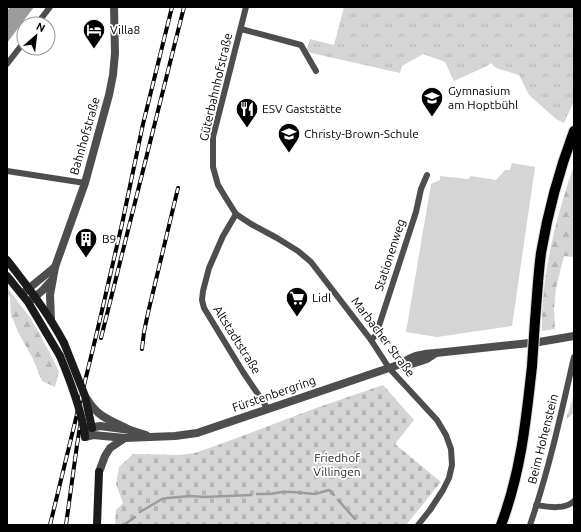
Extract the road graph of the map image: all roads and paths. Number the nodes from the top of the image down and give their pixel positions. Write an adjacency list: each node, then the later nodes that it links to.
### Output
1 (50, 7): 4 (street)
2 (114, 7): 12 (street, Bahnhofstraße)
3 (246, 7): 5 (street, Güterbahnhofstraße)
4 (43, 16)
5 (241, 29): 8 (street); 13 (street, Güterbahnhofstraße)
6 (16, 52): 7 (street)
7 (7, 64)
8 (316, 71)
9 (572, 135): 37 (main road, bridge)
10 (7, 171): 12 (street)
11 (427, 175): 23 (street, Stationenweg)
12 (85, 183): 15 (street, Bahnhofstraße)
13 (236, 214): 23 (street, Marbacher Straße); 27 (street, Altstadtstraße)
14 (7, 260): 18 (main road)
15 (55, 267): 17 (street, Bahnhofstraße); 18 (street)
16 (7, 276): 19 (main road)
17 (52, 280): 20 (street); 21 (street, Bahnhofstraße)
18 (29, 288): 19 (street); 20 (main road)
19 (22, 294): 20 (main road)
20 (32, 299): 21 (main road); 29 (main road, bridge)
21 (51, 320): 26 (main road, bridge)
22 (574, 336): 25 (street, Fürstenbergring)
23 (371, 340): 25 (street, Marbacher Straße)
24 (574, 357): 34 (street, Beim Hohenstein)
25 (389, 368): 27 (street, Fürstenbergring); 36 (street, Marbacher Straße)
26 (85, 396): 28 (street, bridge); 29 (main road, bridge)
27 (268, 409): 30 (street, Fürstenbergring)
28 (130, 430): 29 (street, bridge); 30 (street)
29 (87, 431): 31 (street, Fürstenbergring)
30 (153, 437): 31 (street, Fürstenbergring)
31 (125, 438): 32 (street)
32 (99, 472): 35 (main road)
33 (574, 501): 34 (street)
34 (536, 505): 38 (street, Beim Hohenstein)
35 (97, 525)
36 (418, 525)
37 (501, 525)
38 (530, 525)

